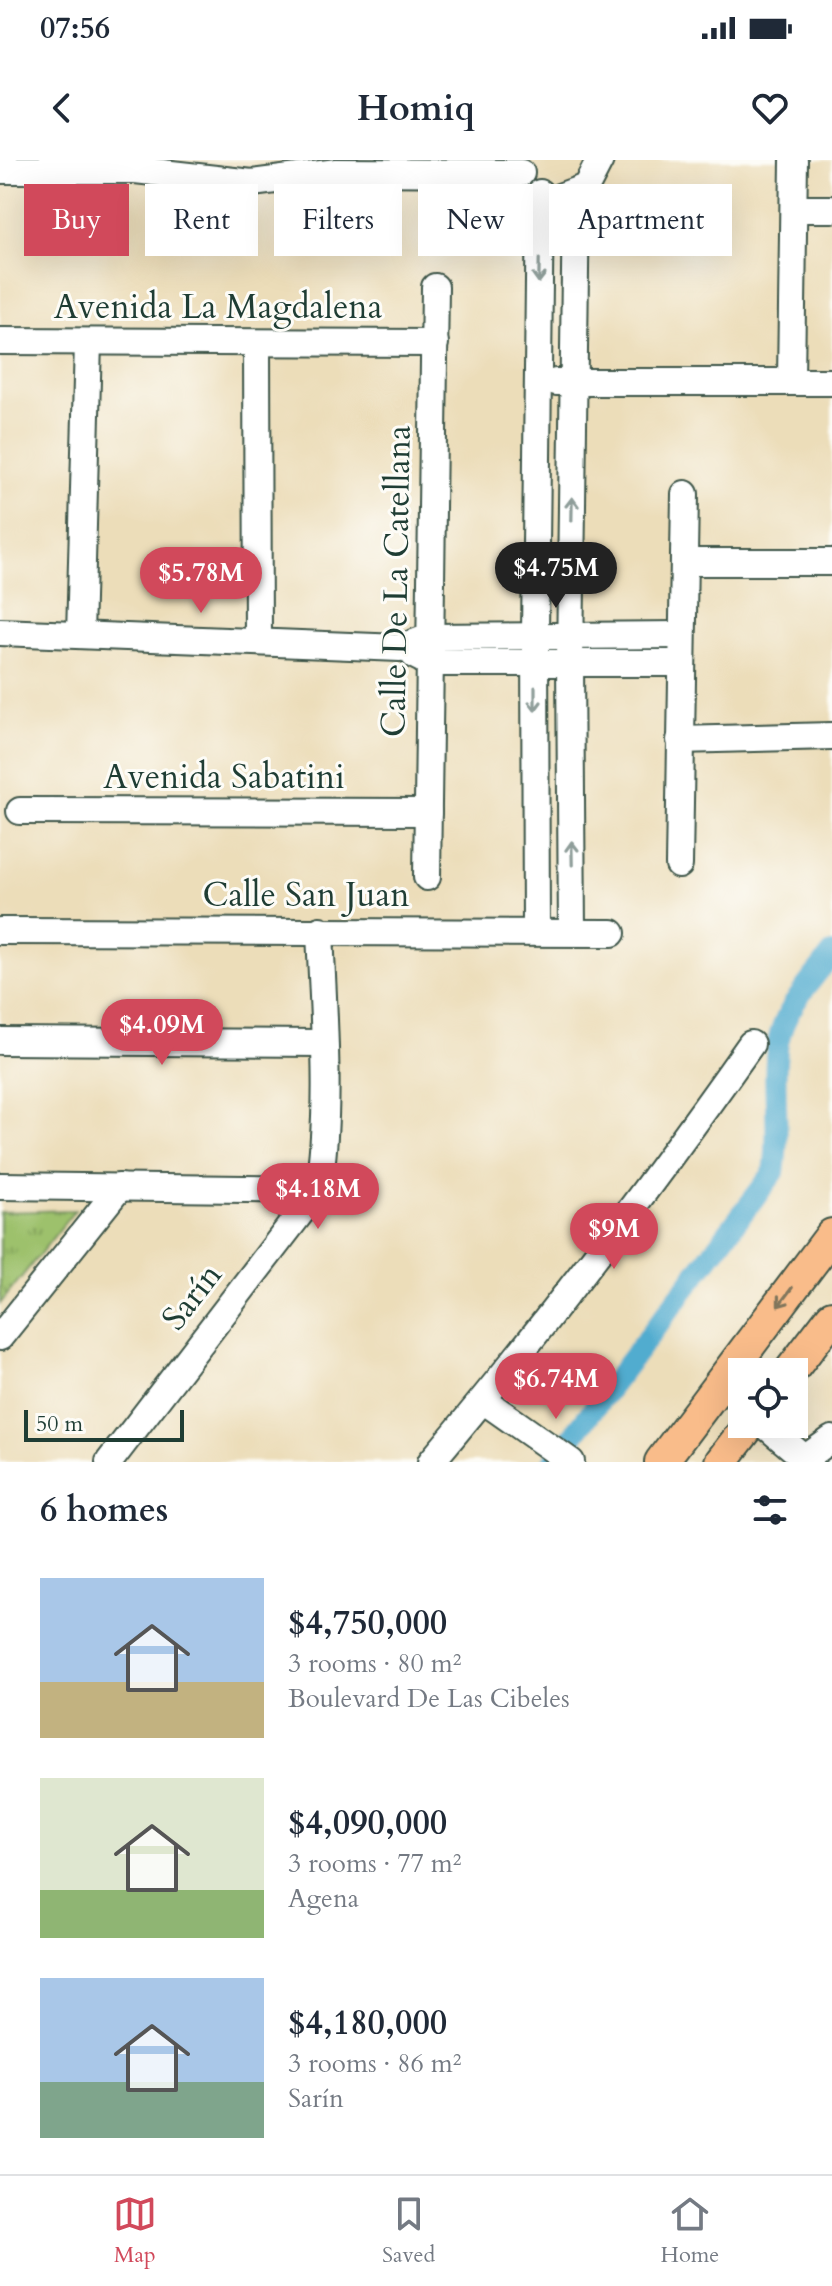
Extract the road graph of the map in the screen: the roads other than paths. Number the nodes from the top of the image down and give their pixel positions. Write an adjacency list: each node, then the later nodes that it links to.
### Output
1 (600, 160): 7 (street)
2 (794, 160): 10 (street)
3 (135, 165): 4 (street); 6 (street)
4 (337, 166): 5 (street)
5 (519, 167): 8 (street)
6 (0, 170)
7 (587, 184)
8 (540, 193): 9 (street); 19 (street, one-way to 19)
9 (549, 196)
10 (794, 209): 11 (street); 18 (street)
11 (832, 209)
12 (575, 256): 20 (street)
13 (435, 287): 16 (street, Calle De La Catellana)
14 (0, 341): 15 (street, Avenida La Magdalena)
15 (88, 342): 17 (street, Avenida La Magdalena); 27 (street)
16 (435, 343): 17 (street, Avenida La Magdalena); 32 (street, Calle De La Catellana)
17 (257, 344): 33 (street)
18 (791, 380): 20 (street); 21 (street)
19 (538, 381): 20 (street); 26 (street)
20 (574, 382): 28 (street, one-way to 20)
21 (832, 382)
22 (685, 494): 23 (street)
23 (684, 562): 24 (street); 30 (street)
24 (832, 562)
25 (0, 632): 27 (street)
26 (535, 634): 28 (street); 31 (street); 35 (street)
27 (80, 635): 33 (street)
28 (570, 635): 29 (street); 36 (street)
29 (626, 635): 30 (street); 37 (street)
30 (682, 635): 40 (street)
31 (482, 636): 32 (street); 39 (street)
32 (430, 637): 34 (street); 38 (street, Calle De La Catellana)
33 (258, 642): 34 (street)
34 (400, 648): 38 (street)
35 (535, 662): 36 (street); 39 (street); 50 (street, one-way to 50)
36 (570, 662): 37 (street); 49 (street, one-way to 36)
37 (627, 662): 40 (street)
38 (430, 663): 39 (street); 44 (street, Calle De La Catellana)
39 (482, 663)
40 (682, 663): 42 (street)
41 (832, 736): 42 (street)
42 (680, 740): 45 (street)
43 (20, 811): 44 (street, Avenida Sabatini)
44 (428, 812): 46 (street, Calle De La Catellana)
45 (679, 865)
46 (427, 877)
47 (320, 930): 48 (street, Calle San Juan); 50 (street, Calle San Juan); 53 (street)
48 (0, 931)
49 (572, 931): 50 (street, Calle San Juan); 51 (street, Calle San Juan)
50 (536, 932)
51 (612, 933)
52 (0, 1041): 53 (street)
53 (324, 1043): 57 (street)
54 (751, 1044): 62 (street)
55 (0, 1186): 56 (street)
56 (120, 1187): 57 (street); 60 (street)
57 (318, 1190): 67 (street, Sarín)
58 (832, 1235): 70 (main road, one-way to 70)
59 (832, 1317): 61 (main road)
60 (0, 1337)
61 (801, 1358)
62 (483, 1400): 68 (street); 69 (street)
63 (739, 1438): 71 (main road)
64 (780, 1438): 66 (street)
65 (832, 1439): 66 (street)
66 (804, 1460)
67 (109, 1462)
68 (431, 1462)
69 (571, 1462)
70 (661, 1462)
71 (721, 1462)

